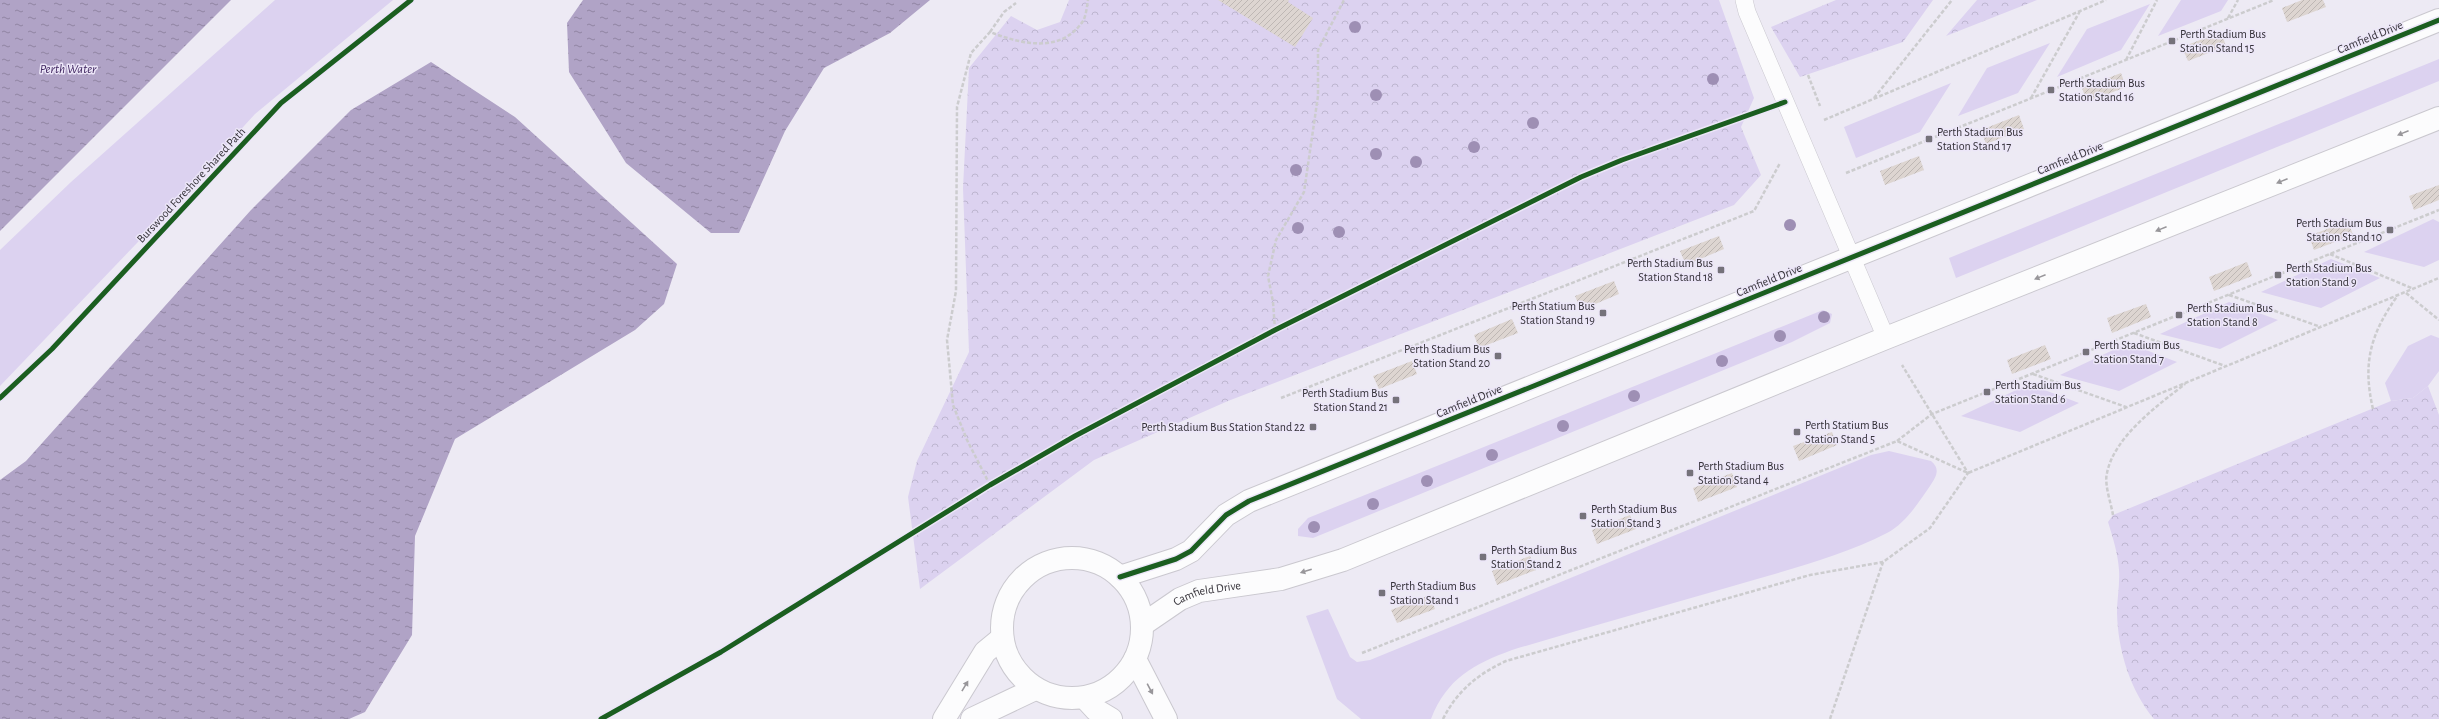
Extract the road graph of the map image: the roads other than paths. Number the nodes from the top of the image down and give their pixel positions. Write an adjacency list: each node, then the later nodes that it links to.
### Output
1 (1744, 0): 4 (lane)
2 (2439, 20): 4 (street, Camfield Drive)
3 (2439, 118): 5 (street, Camfield Drive, one-way to 5)
4 (1852, 257): 5 (lane); 6 (street, Camfield Drive)
5 (1886, 338): 7 (street, Camfield Drive, one-way to 7)
6 (1120, 577): 7 (street); 8 (street)
7 (1142, 625): 9 (street)
8 (1002, 638): 10 (street); 12 (street, one-way to 8)
9 (1135, 659): 11 (street); 15 (street, one-way to 15)
10 (1035, 689): 11 (street); 13 (street)
11 (1085, 698): 14 (street)
12 (944, 719)
13 (972, 719)
14 (1111, 719)
15 (1166, 719)

